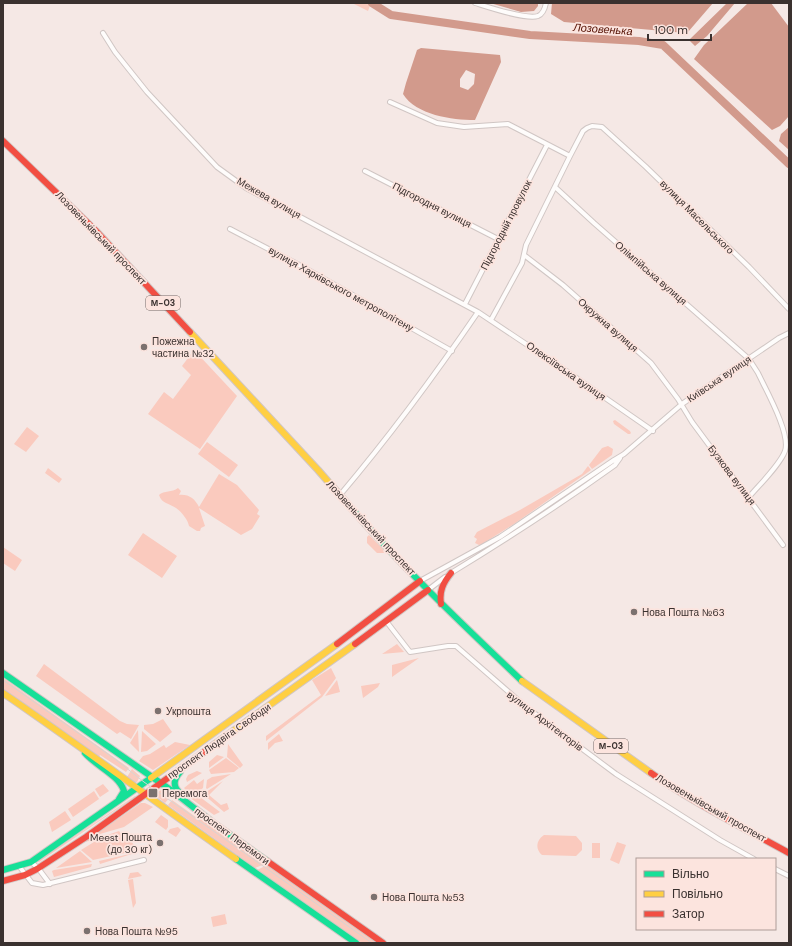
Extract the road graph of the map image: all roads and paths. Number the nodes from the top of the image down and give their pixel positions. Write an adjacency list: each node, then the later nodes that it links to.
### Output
1 (475, 3): 2 (street)
2 (546, 3)
3 (103, 32): 13 (street, Межева вулиця)
4 (390, 102): 6 (street)
5 (3, 141): 23 (main road, Лозовеньківський проспект / М-03)
6 (547, 145): 7 (street); 11 (street, Підгородній провулок)
7 (570, 156): 9 (street); 14 (street, вулиця Масельського)
8 (365, 171): 11 (street, Підгородня вулиця)
9 (556, 187): 12 (street); 19 (street, Олімпійська вулиця)
10 (230, 229): 18 (street, вулиця Харківського метрополітену)
11 (498, 239): 13 (street, Підгородній провулок)
12 (524, 255): 16 (street); 20 (street, Окружна вулиця)
13 (465, 304): 15 (street, Межева вулиця)
14 (789, 309)
15 (478, 312): 16 (street, Олексіївська вулиця); 18 (street)
16 (491, 320): 21 (street, Олексіївська вулиця)
17 (789, 333): 19 (street, Київська вулиця)
18 (452, 351): 23 (street)
19 (749, 359): 20 (street, Київська вулиця); 24 (street, Олімпійська вулиця)
20 (682, 404): 21 (street, Київська вулиця); 24 (street, Бузкова вулиця)
21 (652, 431): 22 (street, Київська вулиця)
22 (620, 457): 26 (street); 27 (street)
23 (339, 496): 29 (main road, Лозовеньківський проспект / М-03)
24 (749, 498): 25 (street, Бузкова вулиця)
25 (783, 545)
26 (470, 554): 27 (street); 29 (street)
27 (474, 559): 28 (street)
28 (451, 573): 30 (street); 31 (main road)
29 (420, 581): 30 (main road, Лозовеньківський проспект / М-03); 37 (main road, проспект Людвіга Свободи)
30 (428, 590): 31 (main road, Лозовеньківський проспект / М-03); 32 (main road, проспект Людвіга Свободи)
31 (441, 604): 43 (main road, Лозовеньківський проспект / М-03)
32 (386, 621): 36 (main road, проспект Людвіга Свободи); 44 (street, вулиця Архітекторів)
33 (3, 673): 37 (main road, проспект Перемоги)
34 (3, 693): 35 (main road, проспект Перемоги)
35 (77, 745): 39 (main road, проспект Перемоги); 41 (main road)
36 (190, 763): 38 (main road, проспект Людвіга Свободи); 42 (main road)
37 (151, 777): 38 (main road, проспект Перемоги); 39 (main road, проспект Людвіга Свободи)
38 (160, 783): 40 (main road, проспект Людвіга Свободи); 42 (main road, проспект Перемоги)
39 (137, 787): 40 (main road, проспект Перемоги); 41 (main road, проспект Людвіга Свободи)
40 (146, 794): 48 (main road, проспект Людвіга Свободи); 55 (main road, проспект Перемоги)
41 (118, 801): 46 (main road, проспект Людвіга Свободи)
42 (212, 822): 56 (main road, проспект Перемоги)
43 (789, 853)
44 (752, 858)
45 (144, 860): 54 (street)
46 (31, 862): 47 (main road, проспект Людвіга Свободи); 48 (street)
47 (19, 866): 49 (main road, проспект Людвіга Свободи); 51 (street)
48 (38, 868): 51 (main road, проспект Людвіга Свободи); 54 (street)
49 (3, 870)
50 (776, 870): 52 (street)
51 (26, 875): 53 (main road, проспект Людвіга Свободи); 54 (street)
52 (789, 876)
53 (3, 881)
54 (50, 884)
55 (356, 943)
56 (383, 943)

